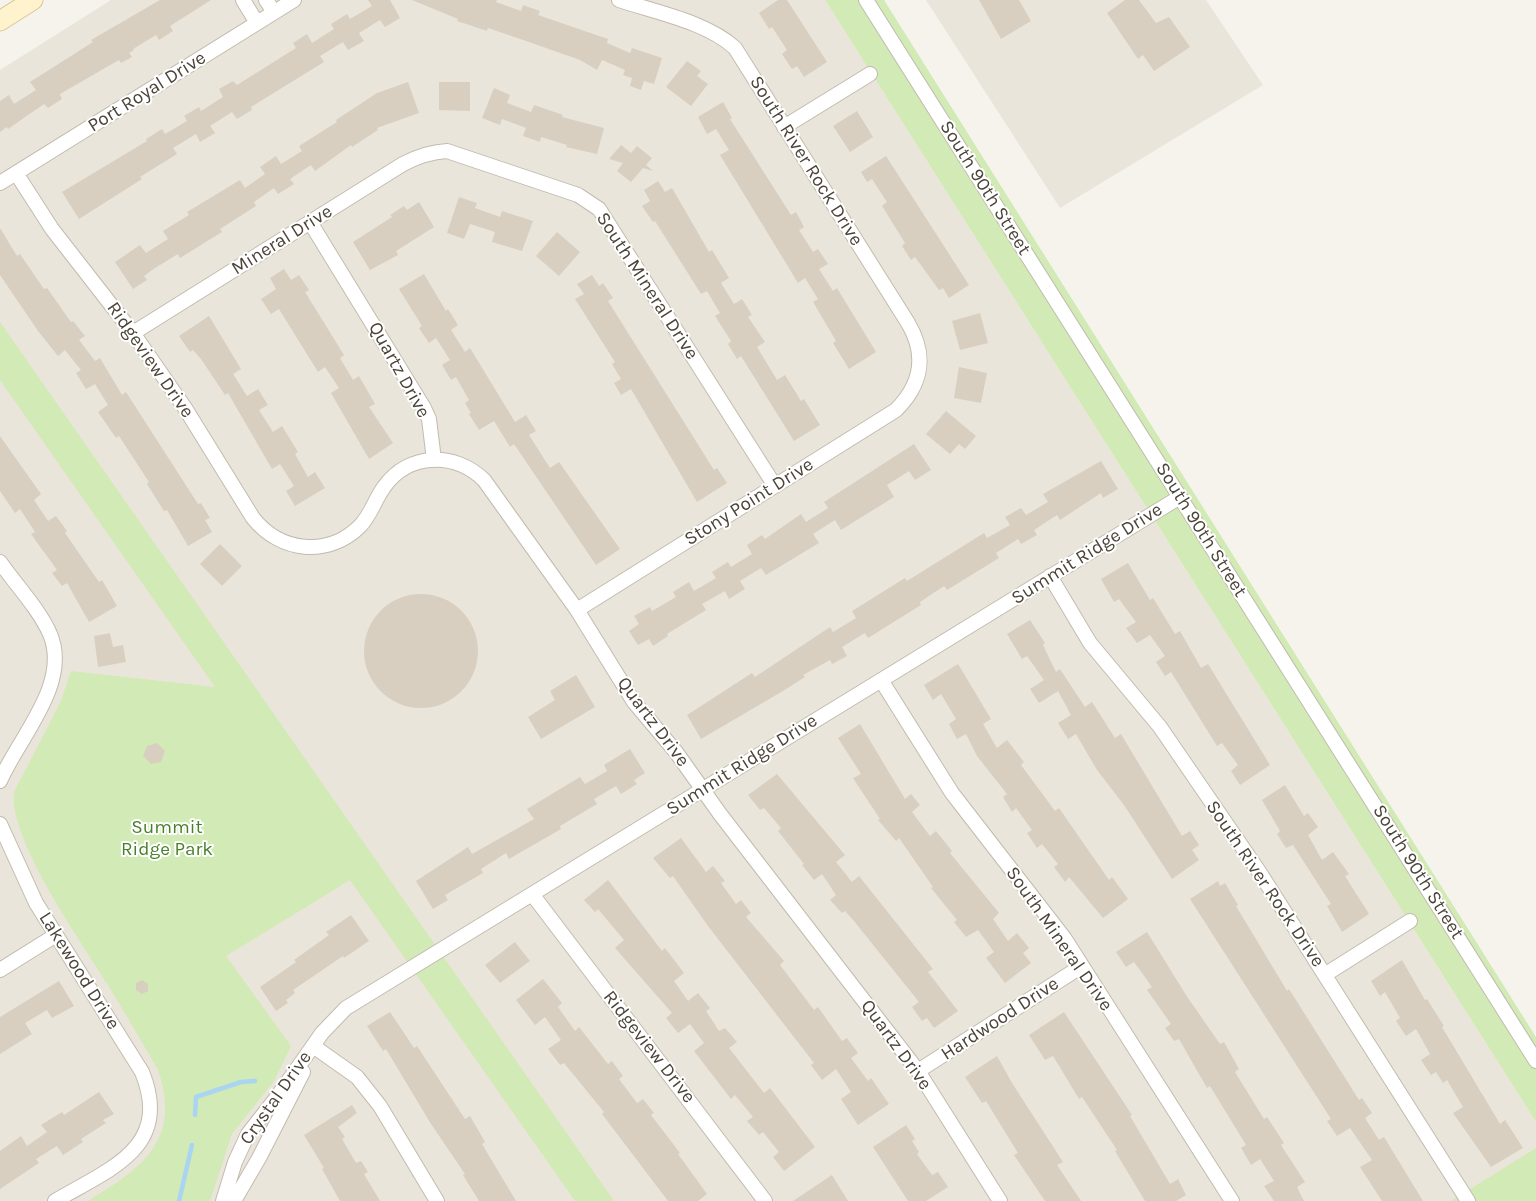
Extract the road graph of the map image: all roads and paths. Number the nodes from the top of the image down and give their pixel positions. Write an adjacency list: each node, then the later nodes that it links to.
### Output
1 (33, 0): 8 (main road)
2 (243, 0): 9 (street)
3 (266, 0): 7 (street)
4 (294, 0): 7 (street, Port Royal Drive)
5 (619, 0): 11 (street, South River Rock Drive)
6 (866, 0): 20 (street, South 90th Street)
7 (274, 12): 9 (street, Port Royal Drive)
8 (0, 21)
9 (257, 23): 13 (street, Port Royal Drive)
10 (870, 74): 11 (street)
11 (784, 127): 17 (street, South River Rock Drive)
12 (433, 152): 15 (street, Mineral Drive); 19 (street, South Mineral Drive)
13 (16, 173): 14 (street, Port Royal Drive); 16 (street, Ridgeview Drive)
14 (0, 183)
15 (310, 222): 16 (street, Mineral Drive); 18 (street, Quartz Drive)
16 (132, 333): 18 (street, Ridgeview Drive)
17 (914, 388): 19 (street, Stony Point Drive)
18 (434, 460): 23 (street, Quartz Drive)
19 (775, 486): 23 (street, Stony Point Drive)
20 (1180, 496): 22 (street, Summit Ridge Drive); 35 (street, South 90th Street)
21 (0, 562): 25 (street)
22 (1050, 576): 24 (street, Summit Ridge Drive); 33 (street, South River Rock Drive)
23 (577, 610): 26 (street, Quartz Drive)
24 (882, 680): 26 (street, Summit Ridge Drive); 31 (street, South Mineral Drive)
25 (0, 781)
26 (703, 789): 28 (street, Summit Ridge Drive); 36 (street, Quartz Drive)
27 (0, 824): 30 (street, Lakewood Drive)
28 (532, 894): 34 (street, Summit Ridge Drive); 37 (street, Ridgeview Drive)
29 (1410, 921): 33 (street)
30 (56, 935): 32 (street); 38 (street, Lakewood Drive)
31 (1082, 966): 36 (street, Hardwood Drive); 43 (street, South Mineral Drive)
32 (0, 970)
33 (1326, 974): 44 (street, South River Rock Drive)
34 (313, 1046): 39 (street, Crystal Drive); 40 (street, Crystal Drive); 41 (street)
35 (1536, 1061)
36 (918, 1071): 42 (street, Quartz Drive)
37 (759, 1199)
38 (55, 1201)
39 (223, 1201)
40 (234, 1201)
41 (438, 1201)
42 (1000, 1201)
43 (1232, 1201)
44 (1468, 1201)

